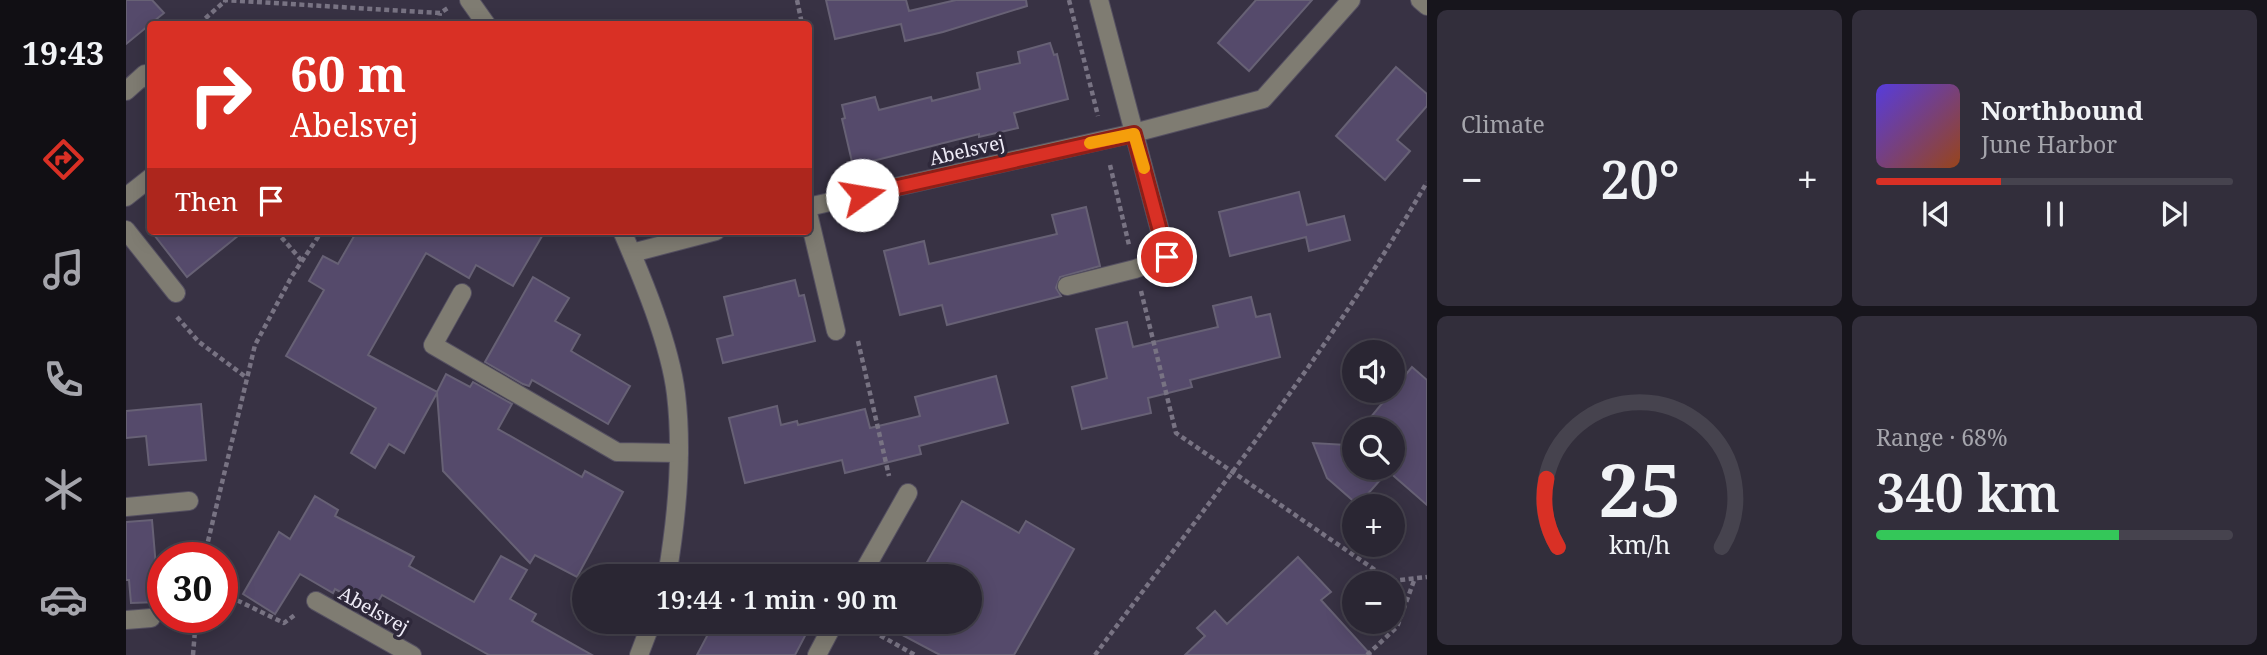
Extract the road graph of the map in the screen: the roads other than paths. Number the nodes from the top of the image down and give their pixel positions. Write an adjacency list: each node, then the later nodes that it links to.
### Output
1 (469, 0): 6 (street)
2 (1099, 0): 9 (street)
3 (1351, 0): 9 (street, Abelsvej)
4 (1420, 0): 5 (street)
5 (1427, 6)
6 (484, 21)
7 (147, 76): 8 (street)
8 (126, 91)
9 (1134, 134): 12 (street, Abelsvej); 18 (street)
10 (147, 180): 11 (street)
11 (126, 197)
12 (812, 209)
13 (812, 227): 21 (street, Abelsvej)
14 (126, 230): 19 (street)
15 (624, 235): 17 (street)
16 (701, 235): 17 (street)
17 (632, 253): 22 (street)
18 (1067, 286)
19 (176, 293)
20 (462, 293): 22 (street)
21 (836, 331)
22 (679, 453): 26 (street)
23 (908, 493): 27 (street)
24 (189, 501): 25 (street)
25 (126, 507)
26 (669, 564)
27 (868, 564)
28 (316, 601): 33 (street, Abelsvej)
29 (147, 618): 30 (street)
30 (126, 620)
31 (647, 634): 34 (street)
32 (828, 634): 35 (street)
33 (412, 655)
34 (639, 655)
35 (817, 655)

